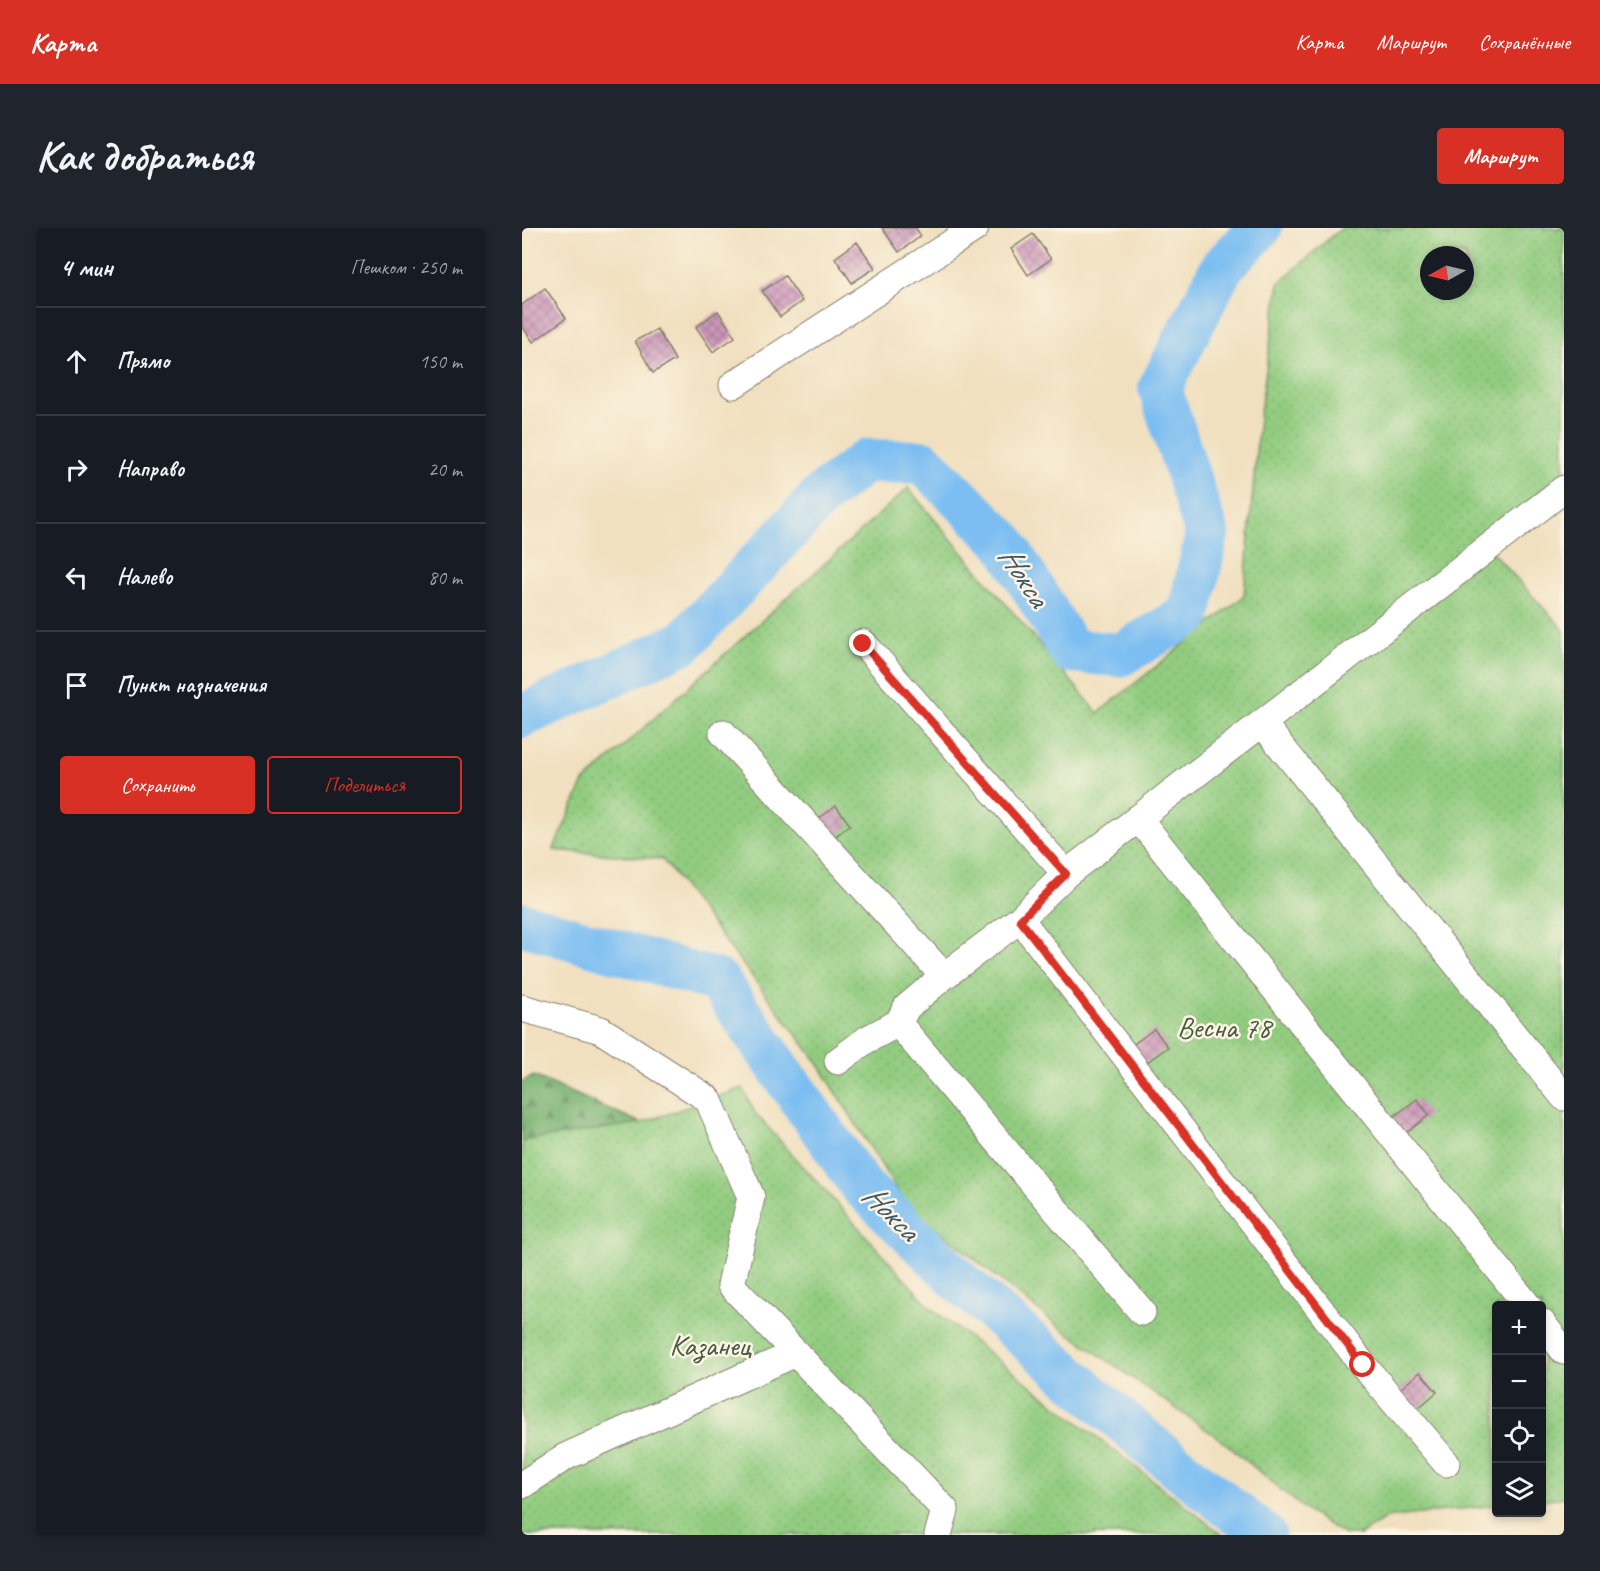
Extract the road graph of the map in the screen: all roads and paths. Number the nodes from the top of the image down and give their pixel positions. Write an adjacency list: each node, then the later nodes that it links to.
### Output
1 (975, 228): 2 (street)
2 (733, 385)
3 (1564, 489): 5 (street)
4 (863, 644): 8 (street)
5 (1262, 723): 7 (street); 14 (street)
6 (723, 733): 10 (street)
7 (1138, 818): 8 (street); 15 (street)
8 (1066, 874): 9 (street)
9 (1020, 920): 10 (street); 20 (street)
10 (944, 976): 12 (street)
11 (522, 1008): 19 (street)
12 (898, 1023): 13 (street); 16 (street)
13 (838, 1061)
14 (1564, 1097)
15 (1525, 1301)
16 (1142, 1312)
17 (1546, 1328): 18 (street)
18 (1564, 1351)
19 (796, 1353): 21 (street); 22 (street)
20 (1446, 1463)
21 (522, 1485)
22 (938, 1535)

